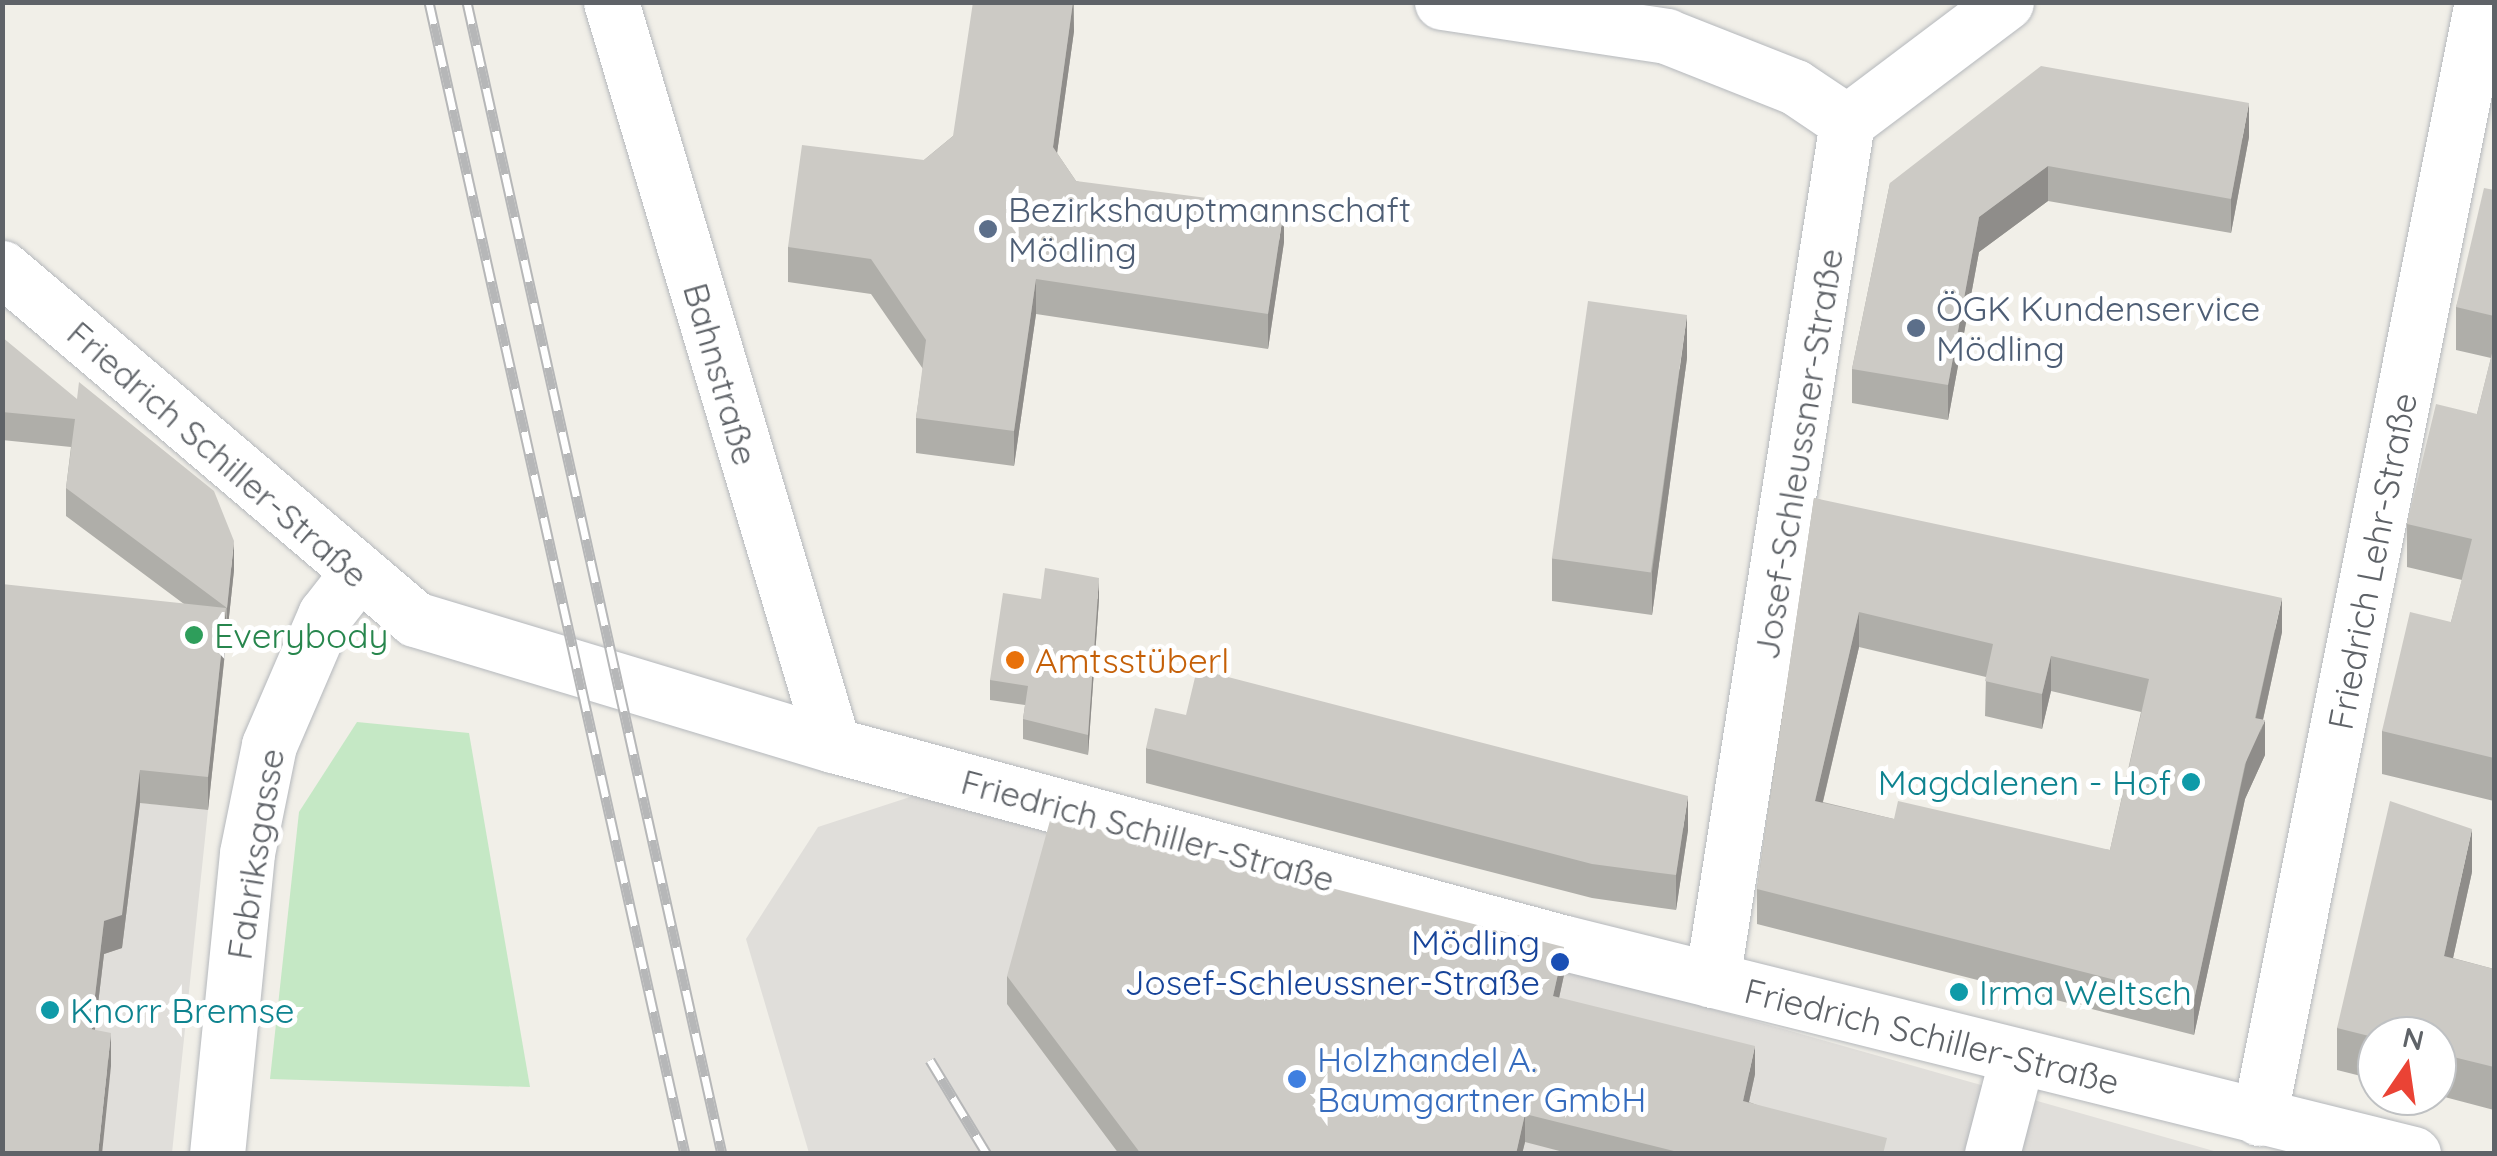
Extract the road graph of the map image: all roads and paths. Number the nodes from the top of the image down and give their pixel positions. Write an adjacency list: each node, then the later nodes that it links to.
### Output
1 (611, 2): 8 (street, Bahnstraße)
2 (1442, 2): 5 (street)
3 (2006, 2): 5 (street)
4 (2482, 2): 11 (street, Friedrich Lehr-Straße)
5 (1847, 122): 9 (street, Josef-Schleussner-Straße)
6 (2, 268): 7 (street, Friedrich Schiller-Straße)
7 (357, 574): 8 (street, Friedrich Schiller-Straße); 12 (street, Fabriksgasse)
8 (833, 745): 9 (street, Friedrich Schiller-Straße)
9 (1712, 980): 10 (street, Friedrich Schiller-Straße)
10 (2017, 1058): 11 (street, Friedrich Schiller-Straße); 13 (street)
11 (2259, 1118): 14 (street, Friedrich Schiller-Straße)
12 (218, 1154)
13 (1992, 1154)
14 (2412, 1154)

